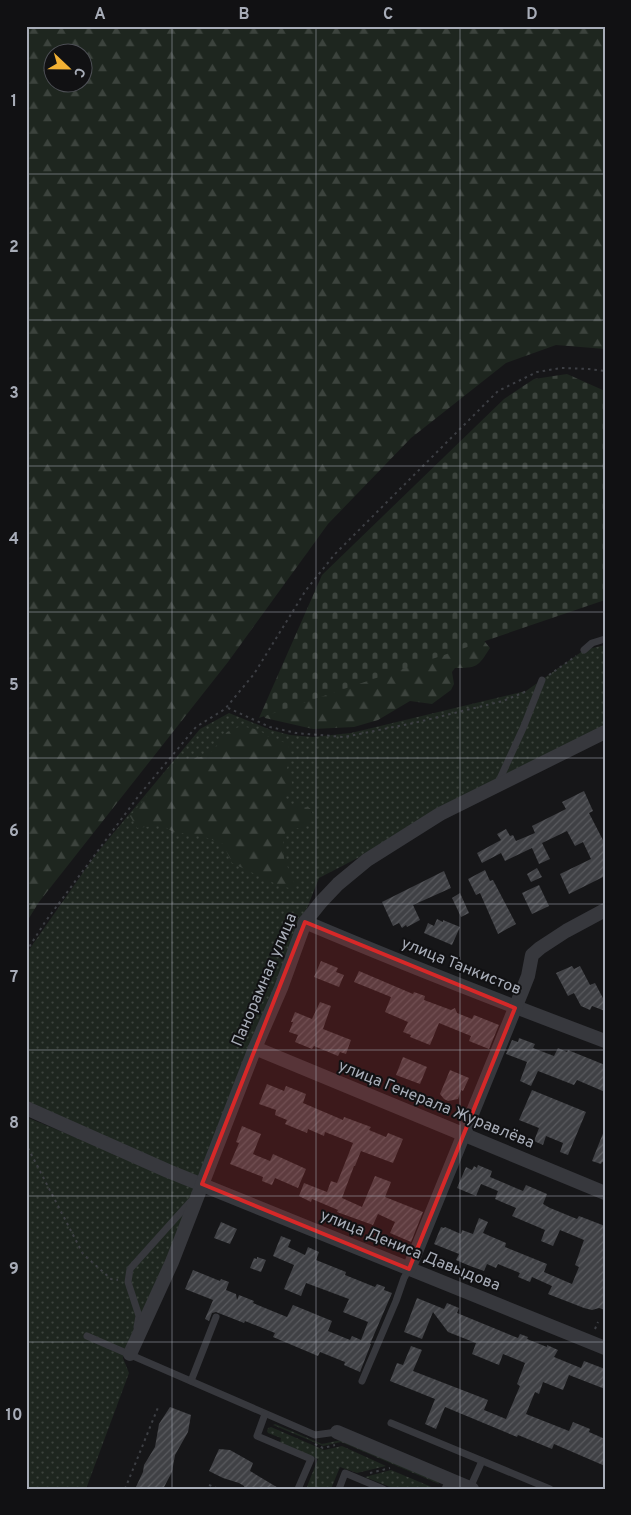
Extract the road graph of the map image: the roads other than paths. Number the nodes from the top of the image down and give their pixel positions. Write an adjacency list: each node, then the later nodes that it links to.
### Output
1 (605, 639): 2 (lane)
2 (584, 650)
3 (542, 680): 5 (lane)
4 (605, 732): 5 (street, Панорамная улица)
5 (497, 786): 7 (street, Панорамная улица)
6 (605, 910): 8 (street)
7 (305, 922): 8 (street, улица Танкистов); 10 (street, Панорамная улица)
8 (515, 1008): 9 (street, улица Танкистов); 12 (street)
9 (605, 1040)
10 (255, 1048): 12 (street, улица Генерала Журавлёва); 13 (street, Панорамная улица)
11 (28, 1109): 13 (street, улица Дениса Давыдова)
12 (463, 1135): 14 (street, улица Генерала Журавлёва); 15 (street)
13 (200, 1189): 15 (street, улица Дениса Давыдова); 19 (street, Панорамная улица); 19 (lane)
14 (605, 1193)
15 (409, 1270): 18 (street, улица Дениса Давыдова); 21 (lane)
16 (216, 1317): 20 (lane)
17 (86, 1336): 19 (lane)
18 (605, 1348)
19 (130, 1354): 20 (lane)
20 (191, 1380): 22 (lane)
21 (362, 1381)
22 (265, 1414): 24 (lane); 28 (lane)
23 (391, 1423): 25 (lane)
24 (339, 1438): 26 (street)
25 (482, 1461): 27 (lane); 31 (lane)
26 (447, 1484): 27 (street)
27 (471, 1488)
28 (298, 1489)
29 (339, 1489): 30 (lane)
30 (383, 1489)
31 (550, 1489)

